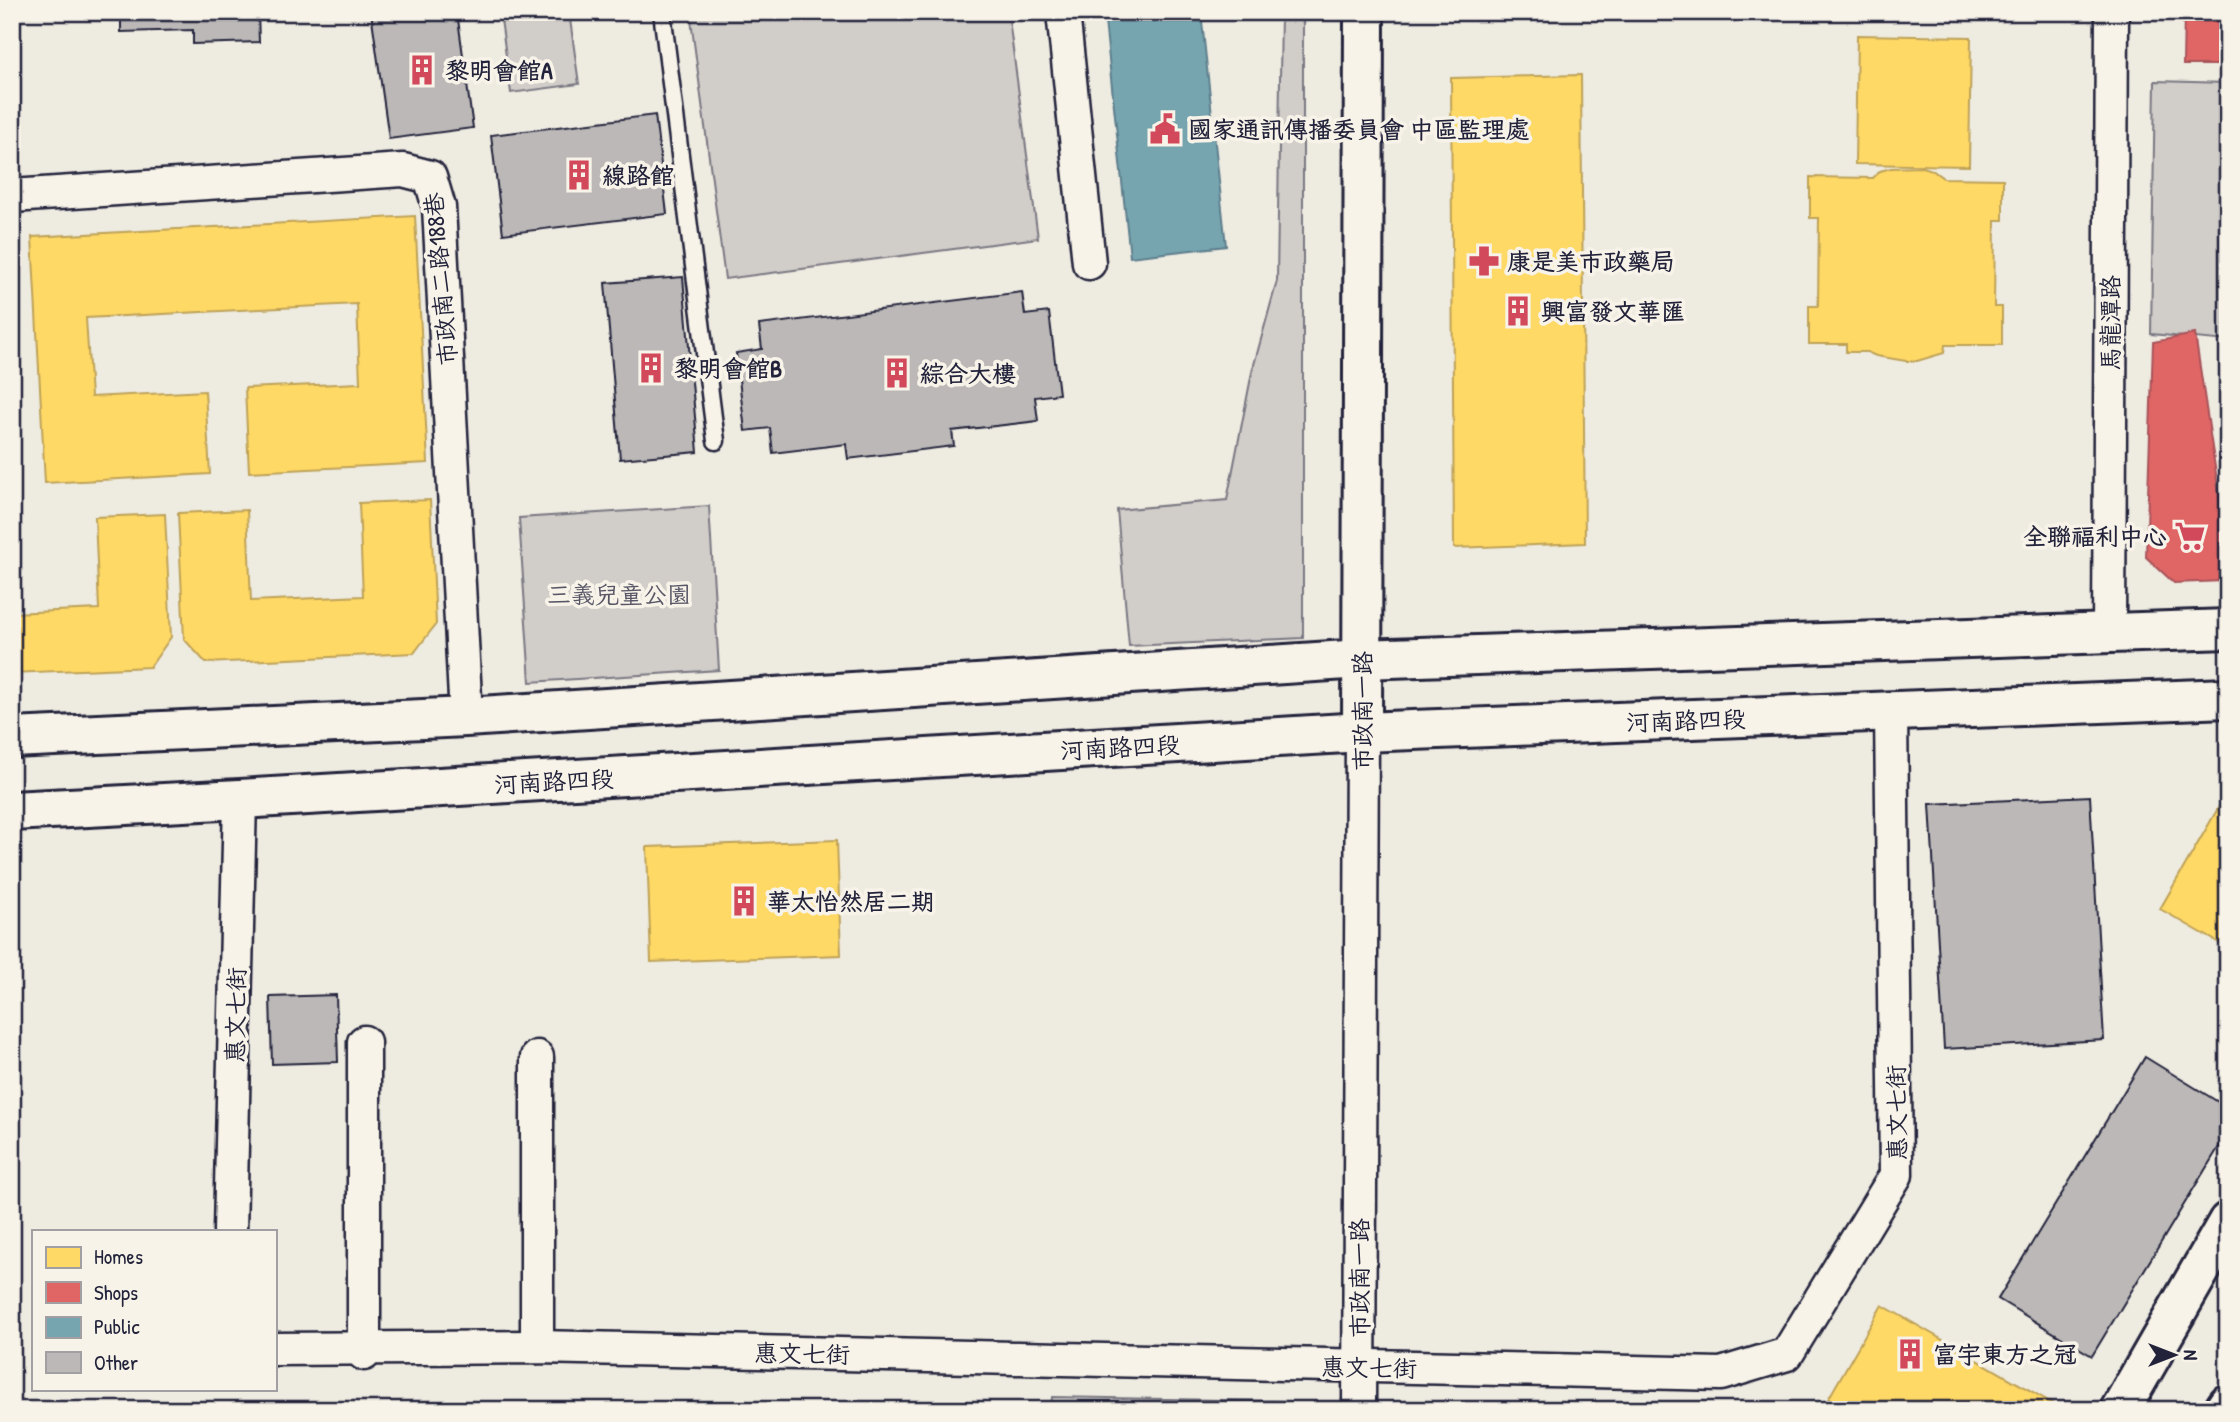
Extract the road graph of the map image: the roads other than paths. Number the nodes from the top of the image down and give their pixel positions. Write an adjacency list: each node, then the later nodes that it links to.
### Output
1 (662, 12): 7 (lane)
2 (1063, 12): 6 (street)
3 (1364, 12): 10 (street, 市政南一路)
4 (2112, 12): 9 (street, 馬龍潭路)
5 (12, 196): 13 (street, 市政南二路188巷)
6 (1089, 263)
7 (716, 442)
8 (2228, 629): 9 (street)
9 (2109, 633): 10 (street)
10 (1362, 659): 13 (street); 14 (street, 市政南一路)
11 (2228, 698): 12 (street, 河南路四段)
12 (1891, 712): 14 (street, 河南路四段); 25 (street, 惠文七街)
13 (466, 717): 15 (street)
14 (1362, 732): 16 (street, 河南路四段); 25 (street, 市政南一路)
15 (12, 738)
16 (240, 799): 17 (street, 河南路四段); 21 (street, 惠文七街)
17 (12, 811)
18 (365, 1042): 24 (street)
19 (537, 1058): 22 (street)
20 (2228, 1222): 28 (street)
21 (230, 1230)
22 (537, 1347): 24 (street, 惠文七街); 25 (street, 惠文七街)
23 (276, 1349): 24 (street, 惠文七街)
24 (365, 1351)
25 (1359, 1367): 27 (street, 市政南一路)
26 (2228, 1404): 29 (street)
27 (1359, 1410)
28 (2120, 1410)
29 (2224, 1410)

